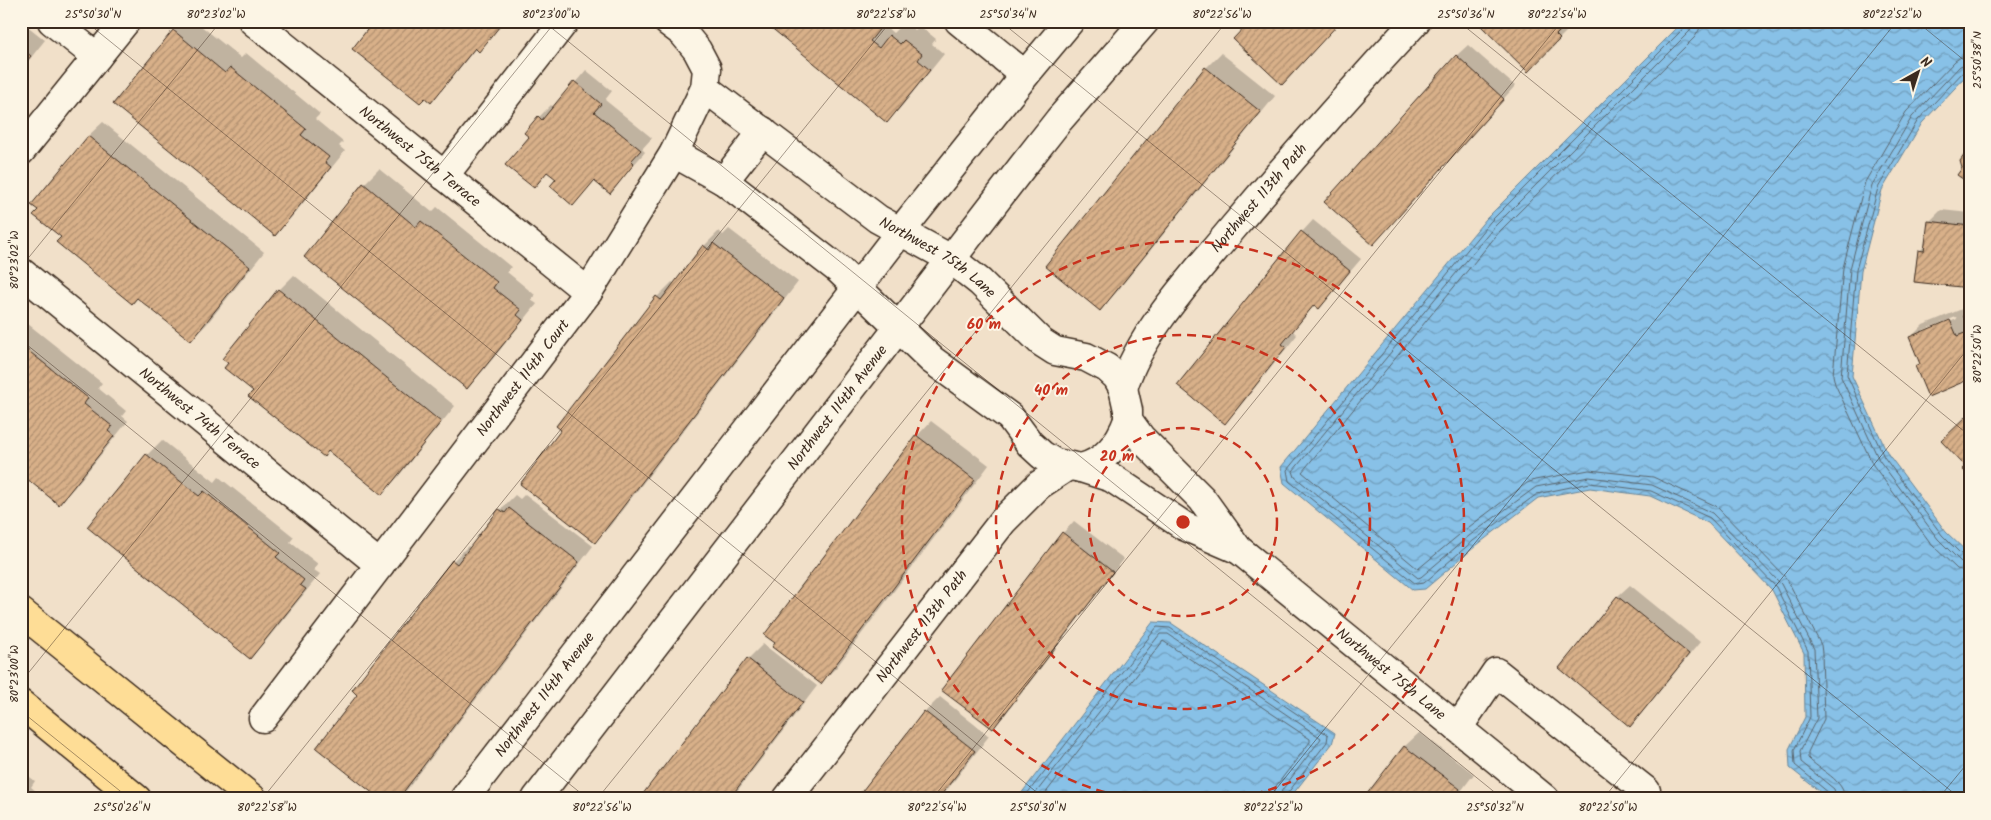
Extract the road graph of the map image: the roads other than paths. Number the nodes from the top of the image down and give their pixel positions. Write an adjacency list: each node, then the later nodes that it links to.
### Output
1 (52, 21): 10 (street)
2 (126, 21): 10 (street)
3 (253, 21): 16 (street, Northwest 75th Terrace)
4 (565, 21): 16 (street)
5 (667, 21): 12 (street, Northwest 114th Court)
6 (959, 21): 11 (street)
7 (1070, 21): 11 (street, Northwest 114th Avenue)
8 (1145, 21): 19 (street, Northwest 114th Avenue)
9 (1416, 21): 24 (street, Northwest 113th Path)
10 (97, 57): 14 (street)
11 (1025, 75): 18 (street, Northwest 114th Avenue)
12 (705, 88): 13 (street, Northwest 75th Lane); 15 (street, Northwest 114th Court)
13 (763, 131): 17 (street); 18 (street, Northwest 75th Lane)
14 (21, 151)
15 (674, 153): 17 (street, Northwest 75th Lane); 22 (street, Northwest 114th Court)
16 (444, 176): 22 (street, Northwest 75th Terrace)
17 (724, 181): 21 (street, Northwest 75th Lane)
18 (900, 232): 19 (street, Northwest 75th Lane); 21 (street, Northwest 114th Avenue)
19 (951, 259): 23 (street, Northwest 114th Avenue); 24 (street, Northwest 75th Lane)
20 (21, 272): 28 (street, Northwest 74th Terrace)
21 (858, 287): 23 (street, Northwest 75th Lane); 36 (street, Northwest 114th Avenue)
22 (588, 292): 28 (street, Northwest 114th Court)
23 (898, 328): 26 (street, Northwest 75th Lane); 37 (street, Northwest 114th Avenue)
24 (1123, 388): 25 (street, Northwest 75th Lane)
25 (1128, 420): 26 (street, Northwest 113th Path); 27 (street, Northwest 75th Lane)
26 (1075, 467): 27 (street, Northwest 75th Lane); 38 (street, Northwest 113th Path)
27 (1238, 550): 32 (street, Northwest 75th Lane)
28 (380, 565): 31 (street, Northwest 114th Court)
29 (21, 612): 35 (highway)
30 (21, 704): 34 (highway)
31 (263, 718)
32 (1458, 728): 33 (street, Northwest 75th Lane); 39 (street)
33 (1527, 793)
34 (137, 799)
35 (253, 799)
36 (464, 799)
37 (536, 799)
38 (787, 799)
39 (1641, 799)

